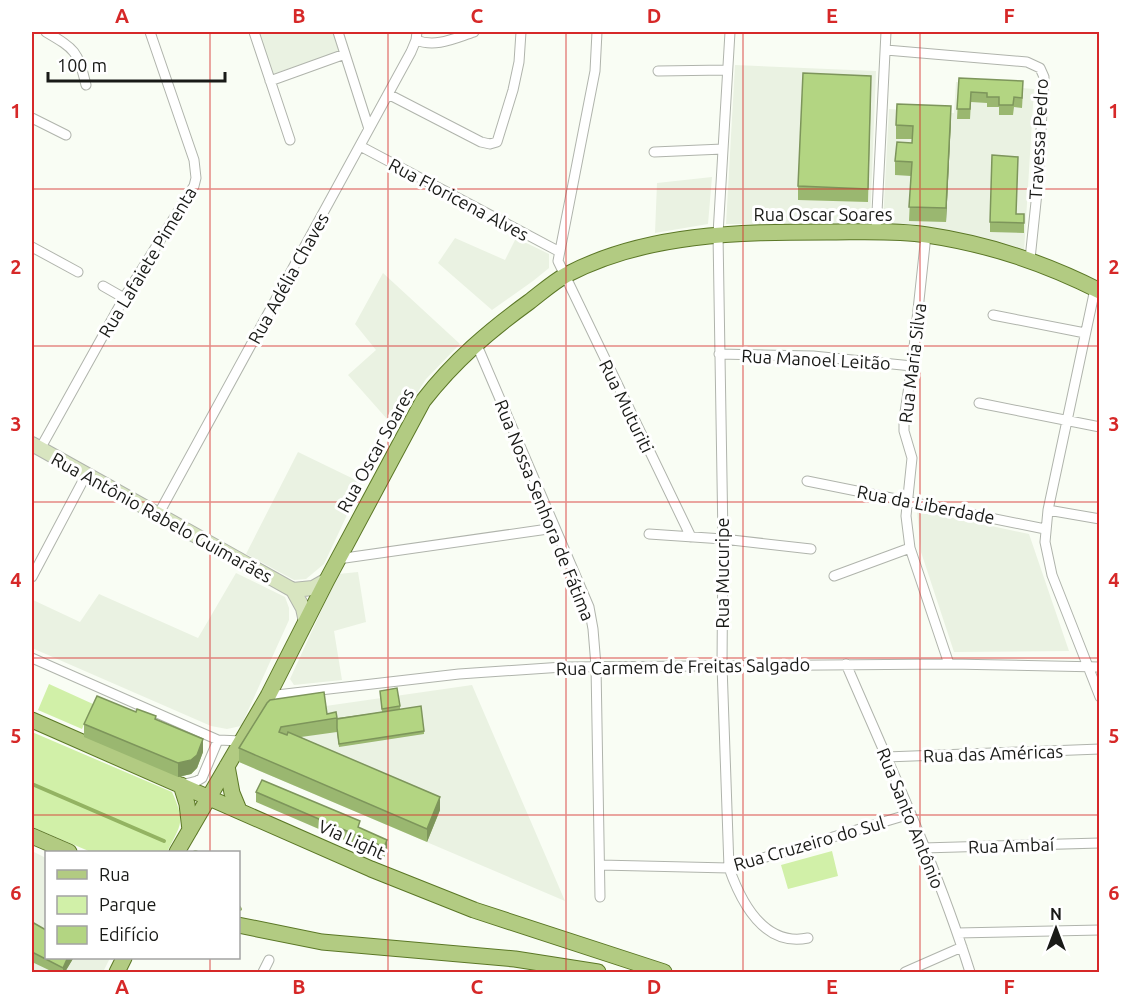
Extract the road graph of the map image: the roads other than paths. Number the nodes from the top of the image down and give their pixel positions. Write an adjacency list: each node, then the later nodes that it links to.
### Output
1 (46, 32): 16 (street)
2 (150, 32): 35 (street, Rua Lafaiete Pimenta)
3 (254, 32): 15 (street)
4 (338, 32): 12 (street)
5 (474, 32): 10 (street)
6 (521, 32): 17 (street)
7 (597, 32): 29 (street)
8 (730, 32): 13 (street, Rua Mucuripe)
9 (886, 32): 11 (street)
10 (417, 36): 17 (street, Rua Adélia Chaves)
11 (886, 51): 25 (street); 30 (street, Travessa Pedro)
12 (345, 54): 15 (street); 19 (street)
13 (726, 70): 14 (street); 23 (street, Rua Mucuripe)
14 (658, 71)
15 (270, 81): 21 (street)
16 (86, 85)
17 (388, 94): 19 (street, Rua Adélia Chaves)
18 (32, 118): 20 (street)
19 (369, 129): 22 (street, Rua Adélia Chaves)
20 (66, 135)
21 (290, 140)
22 (360, 146): 29 (street, Rua Floricena Alves); 49 (street, Rua Adélia Chaves)
23 (723, 148): 24 (street); 26 (street, Rua Mucuripe)
24 (654, 152)
25 (876, 232): 26 (main road, Rua Oscar Soares); 27 (main road, Rua Oscar Soares)
26 (718, 234): 32 (main road, Rua Oscar Soares); 39 (street, Rua Mucuripe)
27 (926, 235): 30 (main road, Rua Oscar Soares); 40 (street, Rua Maria Silva)
28 (32, 247): 31 (street)
29 (558, 251): 32 (street, Rua Muturiti)
30 (1030, 259): 34 (main road, Rua Oscar Soares)
31 (78, 272)
32 (564, 276): 38 (main road, Rua Oscar Soares); 54 (street, Rua Muturiti)
33 (103, 286): 35 (street)
34 (1097, 290): 37 (street)
35 (124, 298): 44 (street, Rua Lafaiete Pimenta)
36 (993, 315): 37 (street)
37 (1084, 333): 42 (street)
38 (476, 343): 51 (street, Rua Nossa Senhora de Fátima); 58 (main road, Rua Oscar Soares)
39 (719, 354): 40 (street, Rua Manoel Leitão); 55 (street, Rua Mucuripe)
40 (912, 366): 47 (street, Rua Maria Silva)
41 (978, 403): 42 (street)
42 (1067, 421): 43 (street); 48 (street)
43 (1100, 427)
44 (36, 446): 45 (main road, Rua Antônio Rabelo Guimarães)
45 (86, 476): 49 (main road, Rua Antônio Rabelo Guimarães); 60 (street)
46 (807, 481): 47 (street, Rua da Liberdade)
47 (907, 499): 52 (street, Rua da Liberdade); 56 (street, Rua Maria Silva)
48 (1048, 510): 50 (street); 52 (street)
49 (158, 515): 62 (main road, Rua Antônio Rabelo Guimarães)
50 (1100, 519)
51 (555, 528): 58 (street); 68 (street, Rua Nossa Senhora de Fátima)
52 (1045, 529): 69 (street)
53 (649, 534): 54 (street)
54 (691, 537): 55 (street)
55 (723, 538): 57 (street); 67 (street, Rua Mucuripe)
56 (910, 548): 59 (street); 66 (street, Rua Maria Silva)
57 (811, 549)
58 (338, 559): 61 (main road, Rua Oscar Soares)
59 (834, 576)
60 (32, 577)
61 (327, 580): 62 (main road, Rua Antônio Rabelo Guimarães); 63 (main road, Rua Oscar Soares)
62 (293, 590): 63 (main road, Rua Antônio Rabelo Guimarães)
63 (306, 622): 71 (main road, Rua Oscar Soares)
64 (32, 658): 74 (street)
65 (846, 664): 66 (street, Rua Carmem de Freitas Salgado); 67 (street, Rua Carmem de Freitas Salgado); 77 (street, Rua Santo Antônio)
66 (949, 664): 69 (street, Rua Carmem de Freitas Salgado)
67 (722, 665): 68 (street, Rua Carmem de Freitas Salgado); 90 (street, Rua Mucuripe)
68 (596, 666): 71 (street, Rua Carmem de Freitas Salgado); 89 (street, Rua Nossa Senhora de Fátima)
69 (1088, 666): 70 (street, Rua Carmem de Freitas Salgado); 72 (street)
70 (1100, 666)
71 (268, 696): 75 (main road, Rua Oscar Soares)
72 (1100, 698)
73 (32, 720): 79 (main road, Via Light)
74 (218, 740): 75 (street); 79 (street)
75 (242, 741): 78 (main road, Rua Oscar Soares)
76 (1100, 749): 77 (street, Rua das Américas)
77 (886, 757): 82 (street, Rua Santo Antônio)
78 (227, 766): 80 (main road, Rua Oscar Soares); 81 (main road)
79 (181, 785): 80 (main road, Via Light); 83 (main road)
80 (209, 798): 81 (main road, Via Light); 83 (main road, Rua Oscar Soares)
81 (239, 810): 100 (main road, Via Light)
82 (910, 814): 86 (street, Rua Santo Antônio); 90 (street, Rua Cruzeiro do Sul)
83 (190, 830): 88 (main road, Rua Oscar Soares)
84 (32, 836): 87 (main road)
85 (1100, 843): 86 (street, Rua Ambaí)
86 (923, 848): 94 (street, Rua Santo Antônio)
87 (67, 851)
88 (178, 851)
89 (600, 865): 90 (street, Rua Cruzeiro do Sul); 91 (street, Rua Nossa Senhora de Fátima)
90 (729, 868): 95 (street, Rua Mucuripe)
91 (600, 897)
92 (240, 925): 99 (main road)
93 (1100, 930): 94 (street)
94 (957, 933): 96 (street, Rua Santo Antônio)
95 (808, 938)
96 (962, 947): 101 (street); 102 (street, Rua Santo Antônio)
97 (269, 960): 98 (street)
98 (262, 972)
99 (598, 972)
100 (664, 972)
101 (905, 972)
102 (970, 972)

